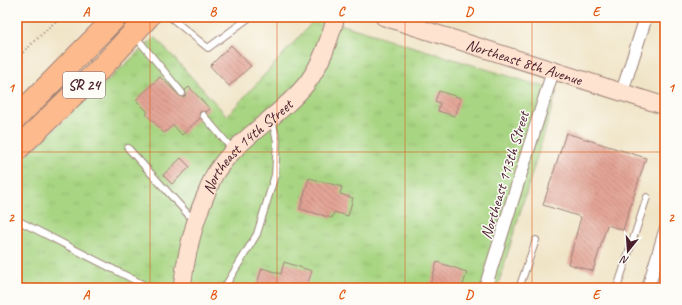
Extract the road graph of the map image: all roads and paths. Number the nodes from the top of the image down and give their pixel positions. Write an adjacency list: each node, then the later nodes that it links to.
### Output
1 (60, 17): 9 (path)
2 (148, 17): 8 (highway, SR 24)
3 (170, 17): 4 (lane)
4 (250, 17)
5 (336, 17): 16 (street, Northeast 14th Street)
6 (384, 17): 10 (street, Northeast 8th Avenue)
7 (646, 17): 11 (street)
8 (125, 25): 12 (lane); 15 (highway, SR 24); 18 (highway, SR 24)
9 (17, 58)
10 (552, 71): 11 (street, Northeast 8th Avenue); 29 (street, Northeast 113th Street)
11 (622, 92): 13 (street, Northeast 8th Avenue)
12 (182, 93)
13 (665, 106)
14 (203, 115): 19 (lane)
15 (17, 116)
16 (271, 117): 19 (street, Northeast 14th Street); 28 (lane)
17 (128, 148): 22 (lane)
18 (17, 149)
19 (233, 150): 22 (street, Northeast 14th Street)
20 (647, 197): 31 (lane)
21 (17, 220): 26 (lane)
22 (195, 223): 27 (street, Northeast 14th Street)
23 (665, 231): 25 (street)
24 (536, 240): 30 (lane)
25 (661, 261): 32 (street)
26 (150, 288)
27 (182, 288)
28 (224, 288)
29 (485, 288)
30 (519, 288)
31 (617, 288)
32 (648, 288)

